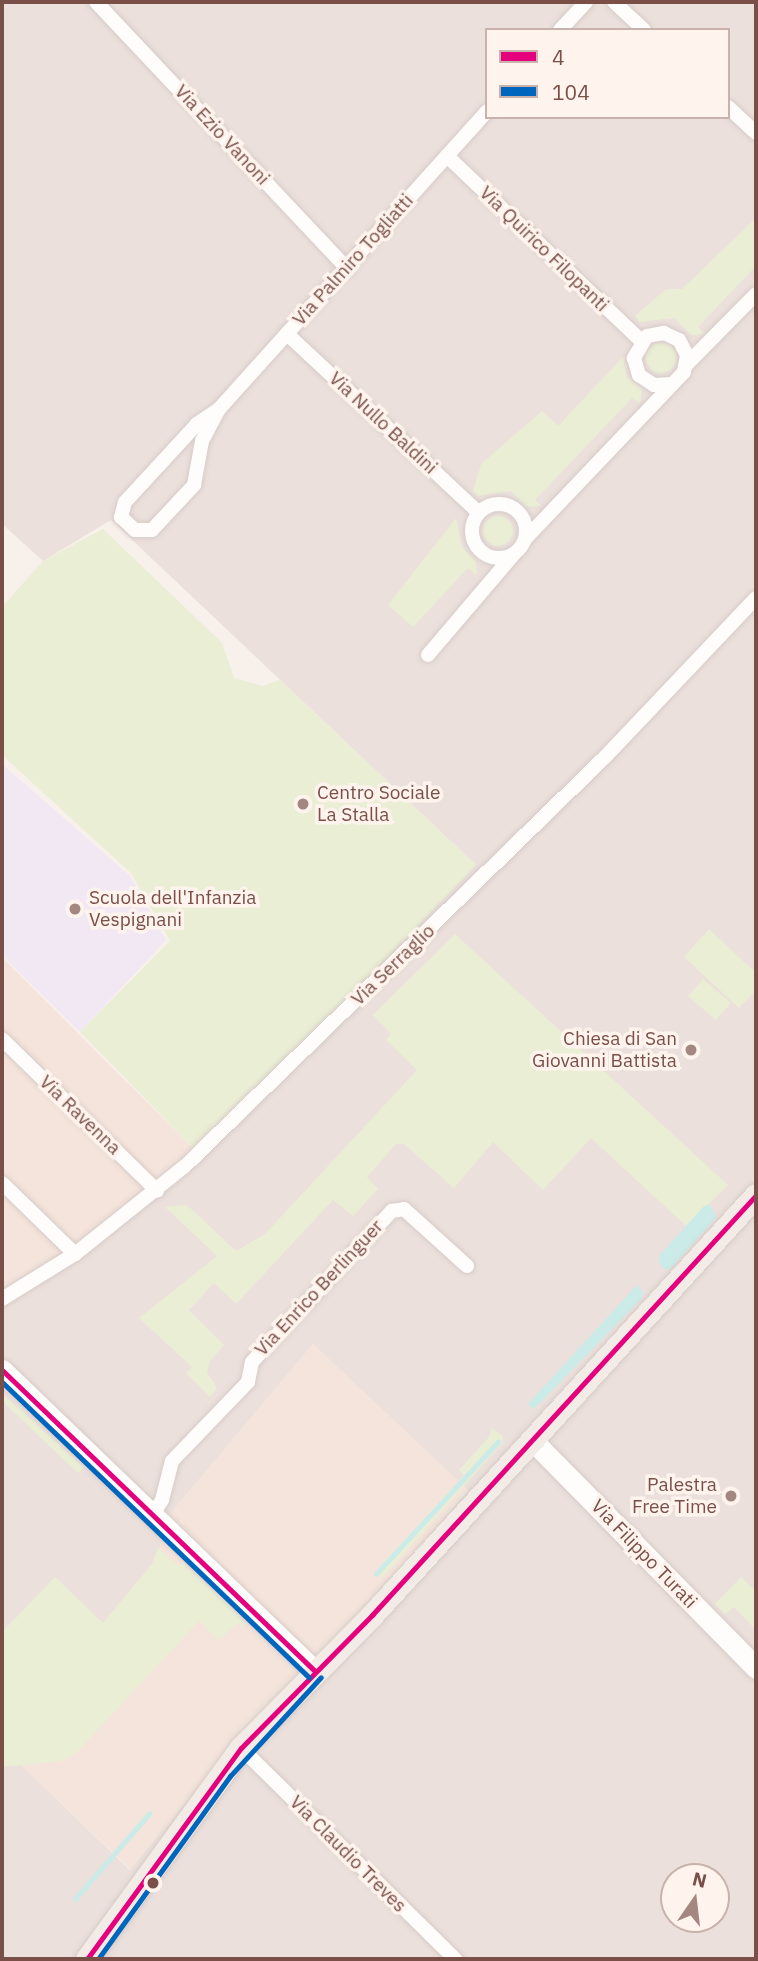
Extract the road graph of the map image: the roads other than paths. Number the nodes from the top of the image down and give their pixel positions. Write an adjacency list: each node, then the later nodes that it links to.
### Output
1 (96, 2): 10 (street, Via Ezio Vanoni)
2 (586, 2): 4 (street)
3 (614, 2): 5 (street)
4 (563, 28)
5 (642, 28)
6 (730, 109): 8 (street)
7 (485, 113): 9 (street, Via Palmiro Togliatti)
8 (756, 133)
9 (447, 156): 10 (street, Via Palmiro Togliatti); 13 (street, Via Quirico Filopanti)
10 (348, 269): 12 (street, Via Palmiro Togliatti)
11 (756, 295): 14 (street)
12 (287, 334): 16 (street, Via Palmiro Togliatti); 17 (street, Via Nullo Baldini)
13 (641, 341): 14 (street); 15 (street)
14 (687, 364): 15 (street)
15 (671, 384): 18 (street)
16 (219, 409): 16 (street, Via Palmiro Togliatti)
17 (479, 513): 18 (street); 19 (street)
18 (526, 538): 19 (street)
19 (513, 555): 21 (street)
20 (756, 597): 24 (street, Via Serraglio)
21 (428, 655)
22 (2, 1039): 24 (street, Via Ravenna)
23 (2, 1183): 26 (street)
24 (158, 1191): 26 (street, Via Serraglio)
25 (756, 1195): 30 (main road)
26 (75, 1254): 28 (street, Via Serraglio)
27 (467, 1266): 31 (street, Via Enrico Berlinguer)
28 (2, 1299)
29 (2, 1370): 31 (main road)
30 (532, 1440): 32 (main road, Via Filippo Turati); 33 (main road)
31 (153, 1514): 33 (main road)
32 (756, 1668)
33 (315, 1671): 34 (main road)
34 (242, 1748): 35 (main road); 36 (street, Via Claudio Treves)
35 (87, 1959)
36 (455, 1959)

